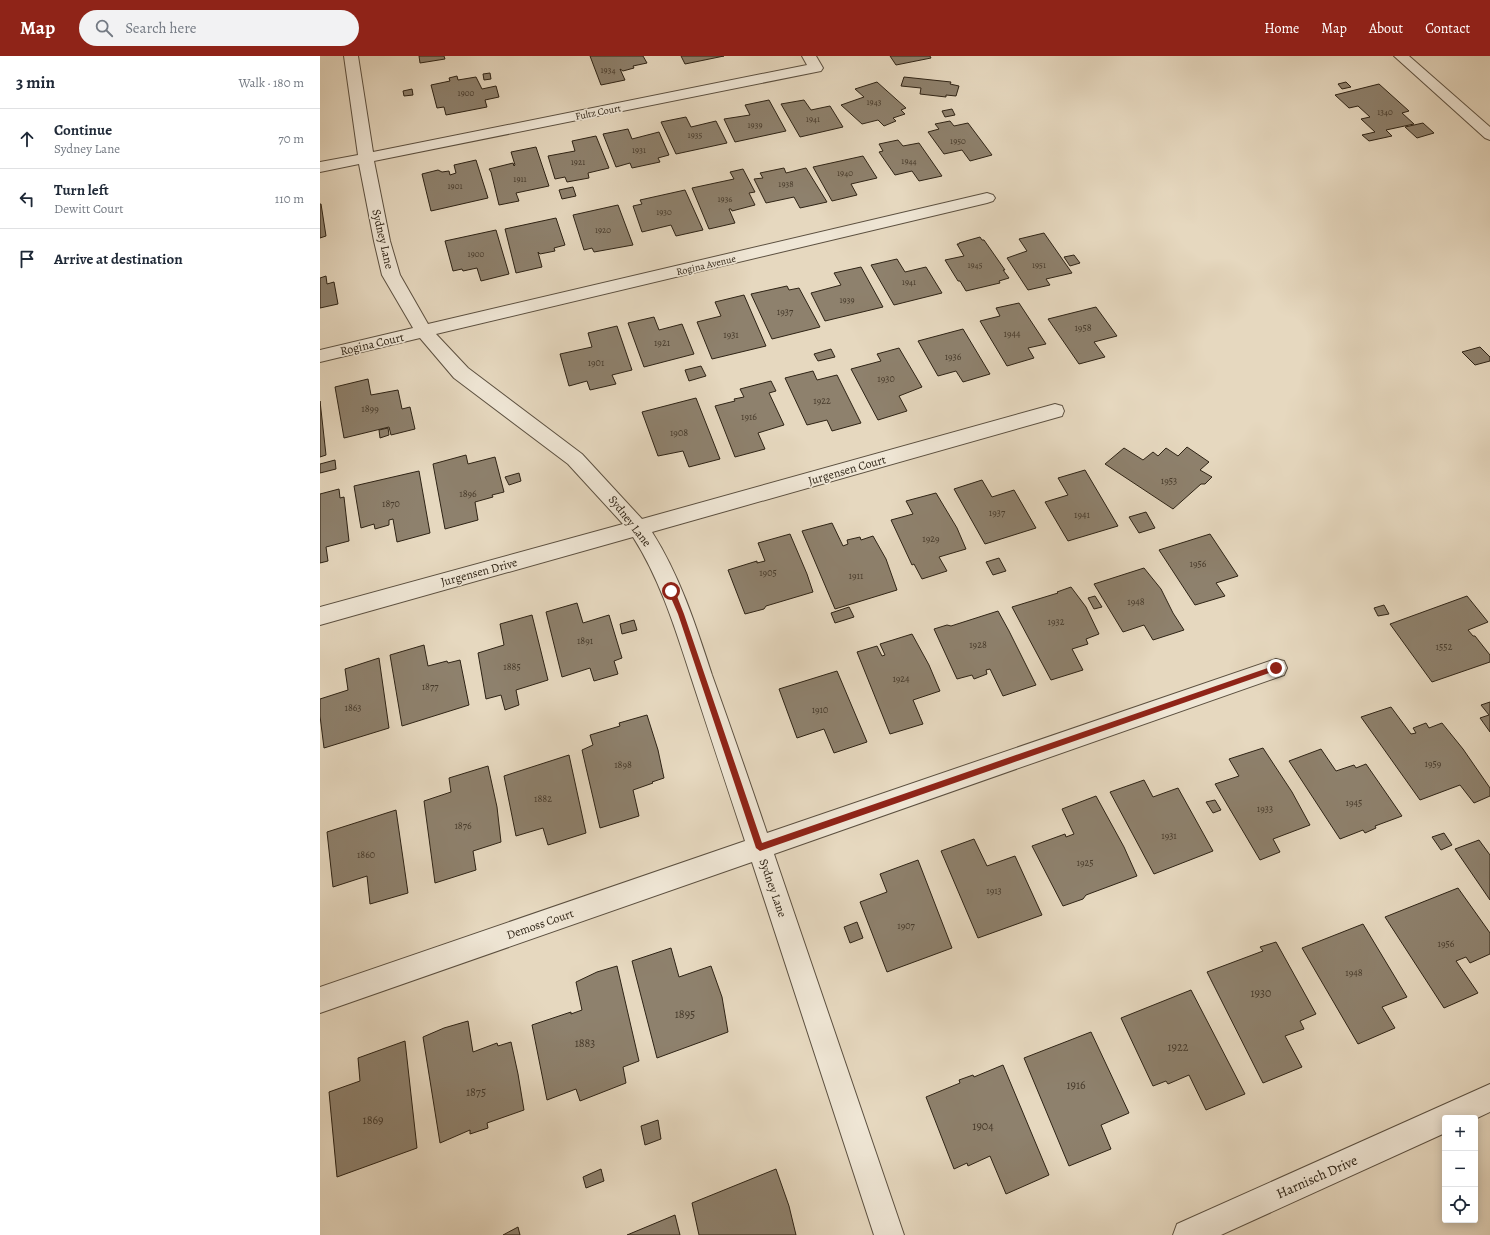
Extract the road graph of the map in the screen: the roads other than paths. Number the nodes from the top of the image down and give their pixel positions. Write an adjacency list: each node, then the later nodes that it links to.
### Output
1 (351, 56): 5 (street, Sydney Lane)
2 (809, 56): 5 (street, Fultz Court)
3 (1401, 56): 4 (street)
4 (1490, 135)
5 (366, 158): 6 (street); 8 (street, Sydney Lane)
6 (320, 167)
7 (987, 198): 8 (street, Rogina Avenue)
8 (424, 332): 9 (street, Rogina Court); 11 (street, Sydney Lane)
9 (320, 356)
10 (1055, 411): 11 (street, Jurgensen Court)
11 (638, 528): 12 (street, Jurgensen Drive); 14 (street, Sydney Lane)
12 (320, 616)
13 (1276, 668): 14 (street, Demoss Court)
14 (760, 848): 15 (street, Demoss Court); 19 (street, Sydney Lane)
15 (320, 1000)
16 (1488, 1102): 17 (street, Harnisch Drive)
17 (1453, 1115)
18 (1442, 1119): 20 (street, Harnisch Drive)
19 (889, 1235)
20 (1188, 1235)

